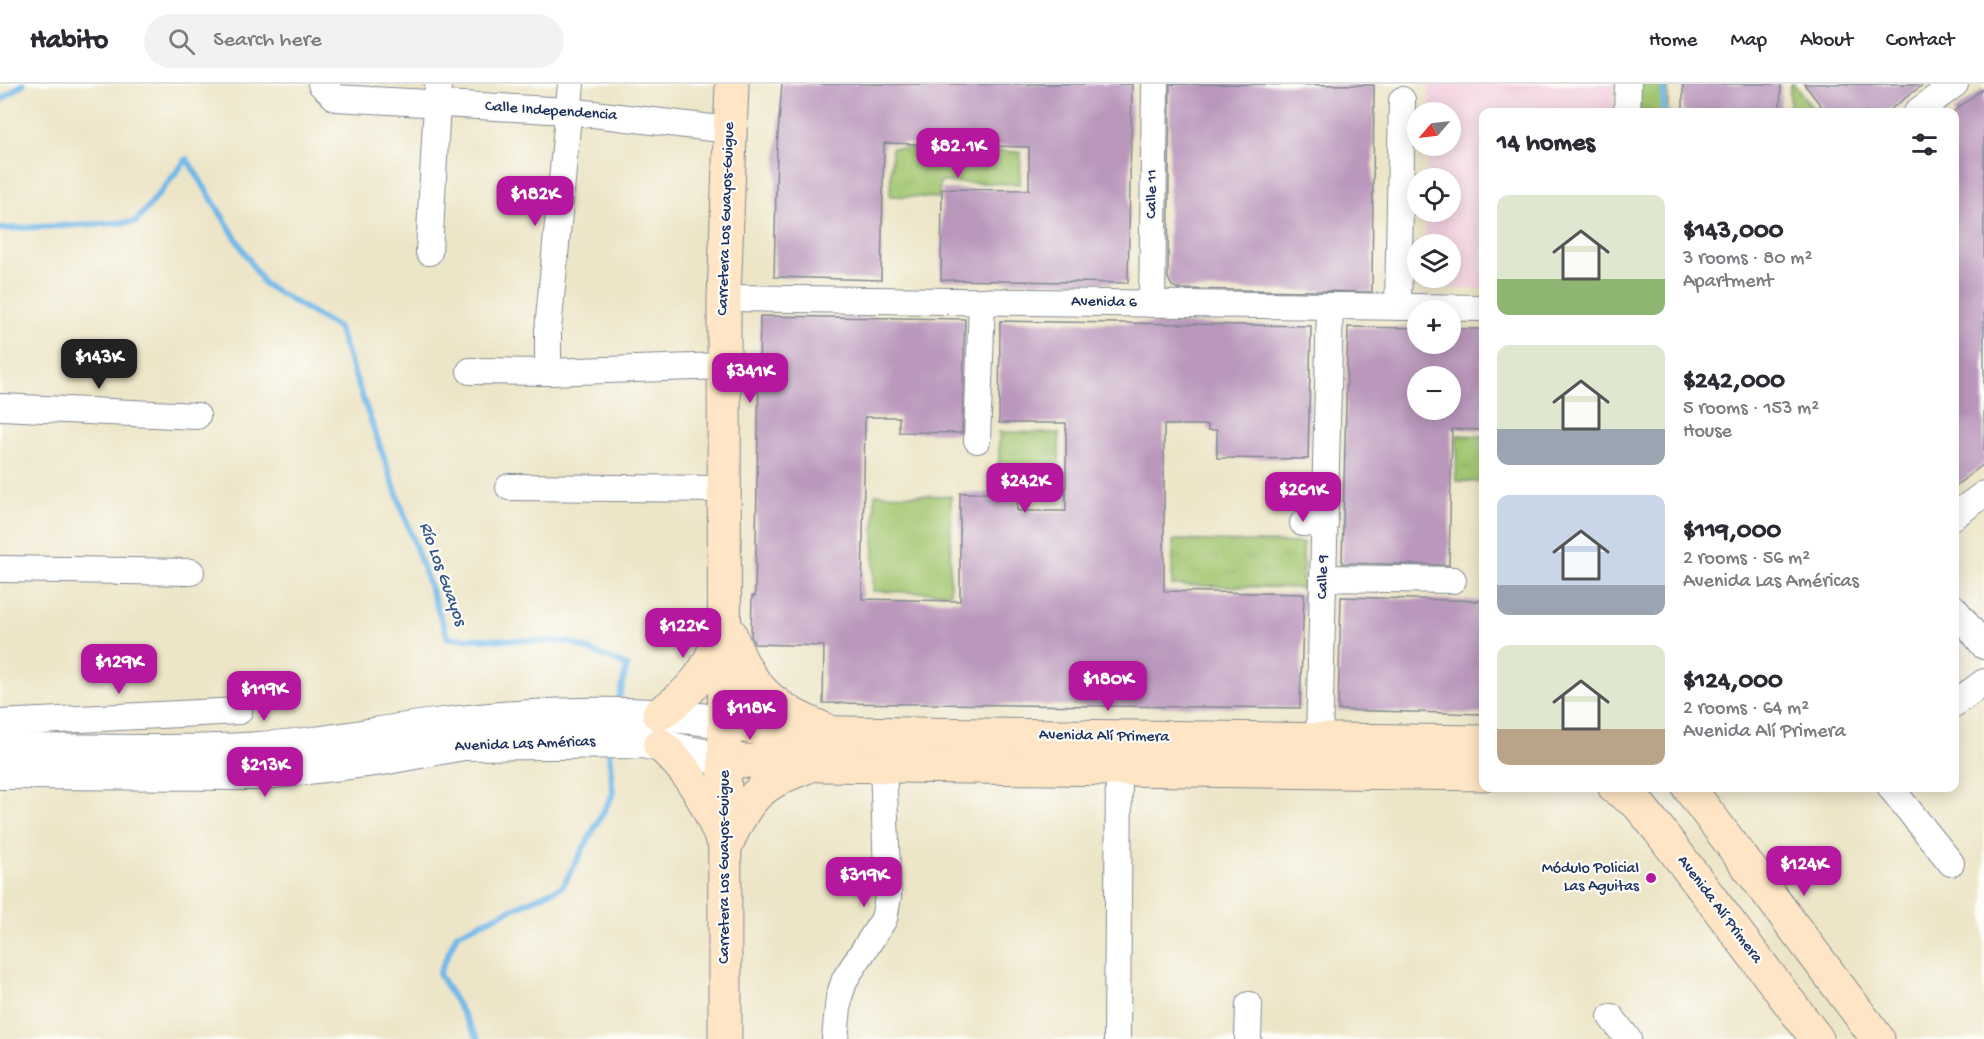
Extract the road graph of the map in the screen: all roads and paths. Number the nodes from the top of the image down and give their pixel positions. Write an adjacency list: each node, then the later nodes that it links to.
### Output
1 (571, 84): 11 (street)
2 (732, 84): 12 (main road, Carretera Los Guayos-Guigue)
3 (1155, 84): 16 (street, Calle 11)
4 (1628, 84): 9 (street)
5 (1955, 84): 10 (street)
6 (328, 91): 7 (street, Calle Independencia)
7 (437, 94): 11 (street, Calle Independencia); 13 (street)
8 (1401, 100): 18 (street)
9 (1627, 108)
10 (1922, 108)
11 (568, 111): 12 (street, Calle Independencia); 22 (street)
12 (729, 130): 14 (main road, Carretera Los Guayos-Guigue)
13 (429, 252)
14 (724, 298): 15 (street, Avenida 6); 20 (main road, Carretera Los Guayos-Guigue)
15 (982, 301): 16 (street, Avenida 6); 25 (street)
16 (1152, 304): 17 (street, Avenida 6)
17 (1330, 306): 18 (street, Avenida 6); 32 (street, Calle 9)
18 (1398, 307): 19 (street, Avenida 6)
19 (1479, 308)
20 (724, 366): 22 (street); 27 (main road, Carretera Los Guayos-Guigue)
21 (471, 371): 22 (street)
22 (548, 372)
23 (0, 407): 24 (street)
24 (197, 416)
25 (977, 440)
26 (509, 487): 27 (street)
27 (724, 489): 35 (main road, Carretera Los Guayos-Guigue)
28 (1984, 494): 29 (street)
29 (1959, 512)
30 (0, 569): 31 (street)
31 (191, 572)
32 (1324, 578): 33 (street); 45 (street, Calle 9)
33 (1453, 580)
34 (1959, 614): 36 (street)
35 (724, 618): 40 (main road, Carretera Los Guayos-Guigue); 42 (main road); 44 (main road)
36 (1984, 646)
37 (1984, 682): 38 (street)
38 (1959, 700)
39 (239, 711): 41 (street)
40 (725, 722): 42 (street, Avenida Las Américas); 44 (main road, Avenida Alí Primera); 48 (main road, Carretera Los Guayos-Guigue)
41 (0, 723)
42 (651, 728): 43 (street, Avenida Las Américas); 48 (street, Avenida Las Américas); 57 (main road)
43 (528, 729): 47 (street, Avenida Las Américas); 52 (street, Avenida Las Américas)
44 (842, 733): 45 (main road, Avenida Alí Primera)
45 (1319, 740): 46 (main road, Avenida Alí Primera)
46 (1479, 742)
47 (0, 750)
48 (725, 760): 49 (main road, Avenida Alí Primera); 57 (main road, Carretera Los Guayos-Guigue)
49 (822, 765): 50 (main road, Avenida Alí Primera); 57 (main road)
50 (884, 766): 51 (main road, Avenida Alí Primera); 62 (street)
51 (1119, 769): 53 (main road, Avenida Alí Primera); 63 (street)
52 (0, 772)
53 (1479, 774)
54 (1624, 792): 66 (main road, Avenida Alí Primera)
55 (1692, 792): 67 (main road)
56 (1894, 792): 58 (street)
57 (725, 848): 61 (main road, Carretera Los Guayos-Guigue)
58 (1951, 863)
59 (1249, 1005): 64 (street)
60 (1611, 1017): 65 (street)
61 (725, 1039)
62 (835, 1039)
63 (1117, 1039)
64 (1248, 1039)
65 (1628, 1039)
66 (1817, 1039)
67 (1878, 1039)

